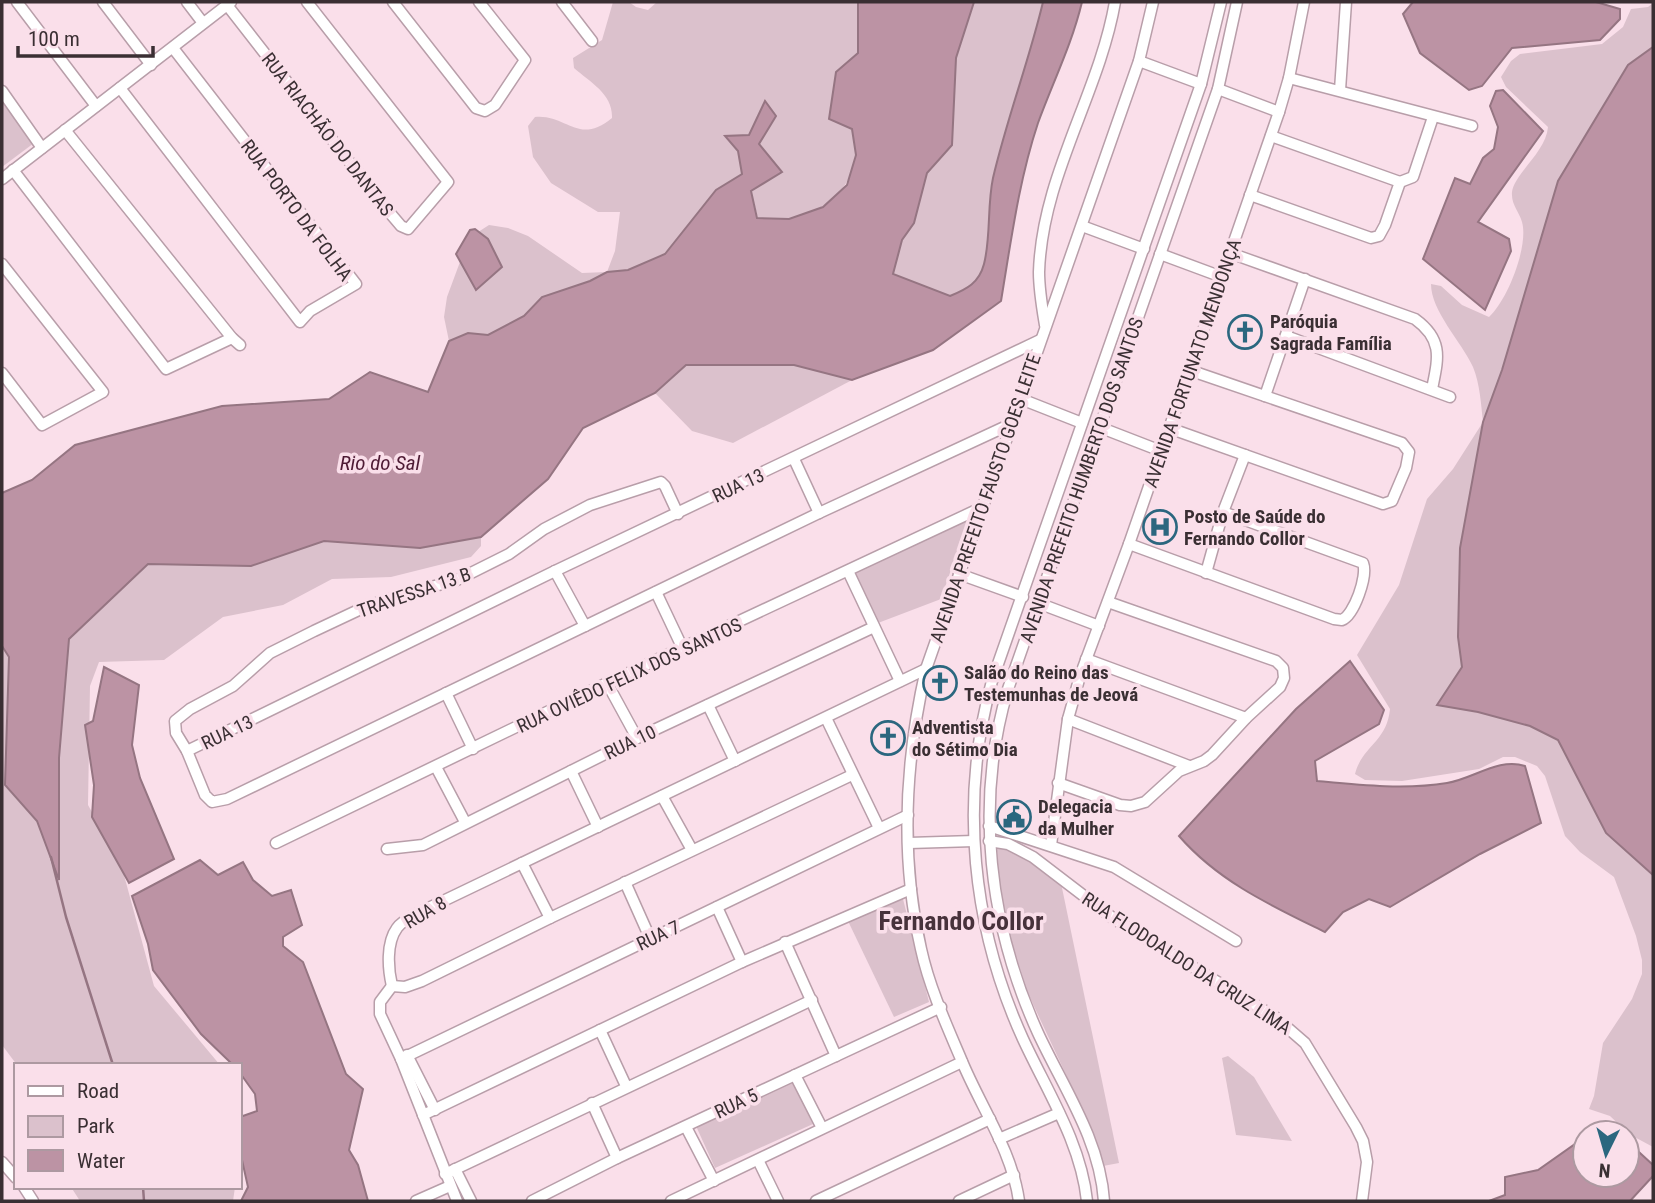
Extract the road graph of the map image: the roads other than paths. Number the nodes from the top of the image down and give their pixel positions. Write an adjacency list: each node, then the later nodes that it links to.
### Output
1 (17, 2): 26 (street)
2 (103, 2): 19 (street)
3 (187, 2): 15 (street)
4 (307, 2): 14 (street, RUA RIACHÃO DO DANTAS)
5 (393, 2): 6 (street)
6 (479, 2)
7 (562, 2): 16 (street)
8 (1115, 2): 44 (street)
9 (1153, 2): 18 (street, AVENIDA PREFEITO FAUSTO GOES LEITE)
10 (1220, 2): 21 (street, AVENIDA PREFEITO HUMBERTO DOS SANTOS)
11 (1237, 2): 23 (street, AVENIDA PREFEITO HUMBERTO DOS SANTOS)
12 (1304, 2): 20 (street, AVENIDA FORTUNATO MENDONÇA)
13 (1346, 2): 24 (street)
14 (229, 4): 15 (street)
15 (203, 23): 17 (street)
16 (592, 41)
17 (173, 48): 19 (street); 22 (street, RUA PORTO DA FOLHA)
18 (1139, 61): 21 (street); 37 (street, AVENIDA PREFEITO FAUSTO GOES LEITE)
19 (150, 65): 22 (street)
20 (1289, 78): 24 (street); 27 (street, AVENIDA FORTUNATO MENDONÇA)
21 (1201, 84): 38 (street, AVENIDA PREFEITO HUMBERTO DOS SANTOS)
22 (120, 88): 26 (street)
23 (1218, 89): 27 (street); 40 (street, AVENIDA PREFEITO HUMBERTO DOS SANTOS)
24 (1339, 90): 28 (street)
25 (2, 91): 32 (street)
26 (96, 106): 30 (street)
27 (1279, 112): 31 (street, AVENIDA FORTUNATO MENDONÇA)
28 (1433, 117): 29 (street); 35 (street)
29 (1472, 127)
30 (65, 130): 32 (street); 33 (street)
31 (1270, 136): 35 (street); 36 (street, AVENIDA FORTUNATO MENDONÇA)
32 (43, 148): 33 (street)
33 (13, 170): 34 (street)
34 (2, 179)
35 (1400, 182): 36 (street)
36 (1250, 195): 39 (street, AVENIDA FORTUNATO MENDONÇA)
37 (1082, 226): 38 (street); 44 (street, AVENIDA PREFEITO FAUSTO GOES LEITE)
38 (1144, 249): 53 (street, AVENIDA PREFEITO HUMBERTO DOS SANTOS)
39 (1230, 253): 42 (street, AVENIDA FORTUNATO MENDONÇA); 43 (street)
40 (1160, 254): 42 (street); 55 (street, AVENIDA PREFEITO HUMBERTO DOS SANTOS)
41 (2, 264): 48 (street)
42 (1222, 277): 47 (street, AVENIDA FORTUNATO MENDONÇA)
43 (1305, 279): 45 (street); 49 (street)
44 (1045, 326): 46 (street, AVENIDA PREFEITO FAUSTO GOES LEITE)
45 (1286, 336): 49 (street); 50 (street)
46 (1041, 340): 52 (street, AVENIDA PREFEITO FAUSTO GOES LEITE); 59 (street, RUA 13)
47 (1189, 370): 50 (street); 56 (street, AVENIDA FORTUNATO MENDONÇA)
48 (2, 373)
49 (1432, 389): 51 (street)
50 (1265, 396): 58 (street)
51 (1450, 397)
52 (1021, 399): 53 (street); 54 (street, AVENIDA PREFEITO FAUSTO GOES LEITE)
53 (1082, 423): 70 (street, AVENIDA PREFEITO HUMBERTO DOS SANTOS)
54 (1011, 424): 60 (street, AVENIDA PREFEITO FAUSTO GOES LEITE); 62 (street, RUA 13)
55 (1099, 427): 57 (street); 72 (street, AVENIDA PREFEITO HUMBERTO DOS SANTOS)
56 (1169, 428): 57 (street, AVENIDA FORTUNATO MENDONÇA); 58 (street)
57 (1161, 451): 64 (street, AVENIDA FORTUNATO MENDONÇA)
58 (1245, 455): 61 (street)
59 (793, 459): 62 (street); 63 (street, RUA 13)
60 (983, 507): 66 (street, RUA OVIÊDO FELIX DOS SANTOS); 68 (street, AVENIDA PREFEITO FAUSTO GOES LEITE)
61 (1223, 512): 67 (street); 67 (street)
62 (819, 513): 69 (street, RUA 13)
63 (678, 514): 65 (street, RUA 13); 90 (street, TRAVESSA 13 B)
64 (1129, 544): 67 (street); 71 (street, AVENIDA FORTUNATO MENDONÇA)
65 (555, 571): 73 (street); 90 (street, RUA 13)
66 (848, 571): 75 (street); 76 (street, RUA OVIÊDO FELIX DOS SANTOS)
67 (1206, 573)
68 (959, 574): 70 (street); 78 (street, AVENIDA PREFEITO FAUSTO GOES LEITE)
69 (656, 592): 73 (street, RUA 13); 76 (street)
70 (1023, 597): 82 (street, AVENIDA PREFEITO HUMBERTO DOS SANTOS)
71 (1108, 602): 74 (street, AVENIDA FORTUNATO MENDONÇA); 86 (street)
72 (1038, 603): 74 (street); 84 (street, AVENIDA PREFEITO HUMBERTO DOS SANTOS)
73 (585, 626): 81 (street, RUA 13)
74 (1099, 626): 77 (street, AVENIDA FORTUNATO MENDONÇA)
75 (874, 627): 79 (street); 83 (street, RUA 10)
76 (683, 649): 80 (street, RUA OVIÊDO FELIX DOS SANTOS)
77 (1086, 659): 86 (street); 87 (street, AVENIDA FORTUNATO MENDONÇA)
78 (926, 669): 79 (street, RUA 8); 98 (street, AVENIDA PREFEITO FAUSTO GOES LEITE)
79 (900, 681): 85 (street, RUA 8)
80 (607, 683): 88 (street); 89 (street, RUA OVIÊDO FELIX DOS SANTOS)
81 (446, 694): 89 (street); 90 (street, RUA 13)
82 (986, 704): 84 (street); 103 (street, AVENIDA PREFEITO HUMBERTO DOS SANTOS)
83 (708, 705): 88 (street, RUA 10); 91 (street)
84 (1001, 712): 100 (street, AVENIDA PREFEITO HUMBERTO DOS SANTOS)
85 (825, 718): 91 (street, RUA 8); 95 (street)
86 (1245, 718): 92 (street)
87 (1068, 719): 92 (street); 96 (street, AVENIDA FORTUNATO MENDONÇA)
88 (637, 738): 94 (street, RUA 10)
89 (473, 749): 93 (street, RUA OVIÊDO FELIX DOS SANTOS)
90 (187, 751)
91 (735, 761): 97 (street, RUA 8)
92 (1189, 766): 96 (street)
93 (436, 767): 99 (street); 105 (street, RUA OVIÊDO FELIX DOS SANTOS)
94 (571, 771): 99 (street, RUA 10); 101 (street)
95 (852, 775): 102 (street); 109 (street)
96 (1058, 783): 107 (street, AVENIDA FORTUNATO MENDONÇA)
97 (662, 796): 101 (street, RUA 8); 109 (street)
98 (908, 815): 102 (street, RUA 7); 106 (street, AVENIDA PREFEITO FAUSTO GOES LEITE)
99 (465, 822): 108 (street, RUA 10)
100 (989, 826): 104 (street, AVENIDA PREFEITO HUMBERTO DOS SANTOS); 107 (street)
101 (598, 827): 110 (street, RUA 8)
102 (879, 828): 113 (street, RUA 7)
103 (974, 841): 106 (street); 130 (street, AVENIDA PREFEITO HUMBERTO DOS SANTOS)
104 (989, 841): 152 (street, AVENIDA PREFEITO HUMBERTO DOS SANTOS); 153 (street, RUA FLODOALDO DA CRUZ LIMA)
105 (276, 843)
106 (909, 843): 112 (street, AVENIDA PREFEITO FAUSTO GOES LEITE)
107 (1051, 845): 117 (street)
108 (387, 849)
109 (692, 850): 111 (street)
110 (522, 863): 114 (street); 119 (street, RUA 8)
111 (625, 882): 114 (street); 115 (street)
112 (911, 888): 116 (street); 121 (street, AVENIDA PREFEITO FAUSTO GOES LEITE)
113 (717, 907): 115 (street, RUA 7); 118 (street)
114 (550, 918): 119 (street)
115 (650, 938): 124 (street, RUA 7)
116 (785, 942): 118 (street); 120 (street)
117 (1237, 942)
118 (741, 962): 122 (street)
119 (392, 986): 124 (street, RUA 8)
120 (812, 1000): 123 (street); 127 (street)
121 (941, 1007): 123 (street, RUA 5); 125 (street, AVENIDA PREFEITO FAUSTO GOES LEITE)
122 (600, 1030): 127 (street); 129 (street)
123 (836, 1056): 126 (street, RUA 5)
124 (404, 1057): 129 (street); 131 (street)
125 (962, 1062): 132 (street, AVENIDA PREFEITO FAUSTO GOES LEITE); 134 (street)
126 (796, 1075): 133 (street, RUA 5); 134 (street)
127 (626, 1086): 128 (street)
128 (592, 1103): 136 (street); 138 (street)
129 (435, 1110): 131 (street)
130 (1059, 1113): 135 (street); 151 (street, AVENIDA PREFEITO HUMBERTO DOS SANTOS)
131 (423, 1115): 138 (street)
132 (990, 1119): 135 (street, AVENIDA PREFEITO FAUSTO GOES LEITE); 148 (street)
133 (686, 1127): 136 (street, RUA 5); 140 (street)
134 (822, 1128): 137 (street)
135 (999, 1139): 139 (street, AVENIDA PREFEITO FAUSTO GOES LEITE)
136 (617, 1158): 145 (street, RUA 5)
137 (758, 1160): 140 (street); 147 (street)
138 (450, 1172): 141 (street); 144 (street)
139 (1014, 1175): 149 (street); 150 (street, AVENIDA PREFEITO FAUSTO GOES LEITE)
140 (714, 1181): 146 (street)
141 (450, 1186): 142 (street); 143 (street)
142 (416, 1201)
143 (457, 1201)
144 (471, 1201)
145 (532, 1201)
146 (671, 1201)
147 (779, 1201)
148 (816, 1201)
149 (959, 1201)
150 (1019, 1201)
151 (1087, 1201)
152 (1104, 1201)
153 (1362, 1201)

